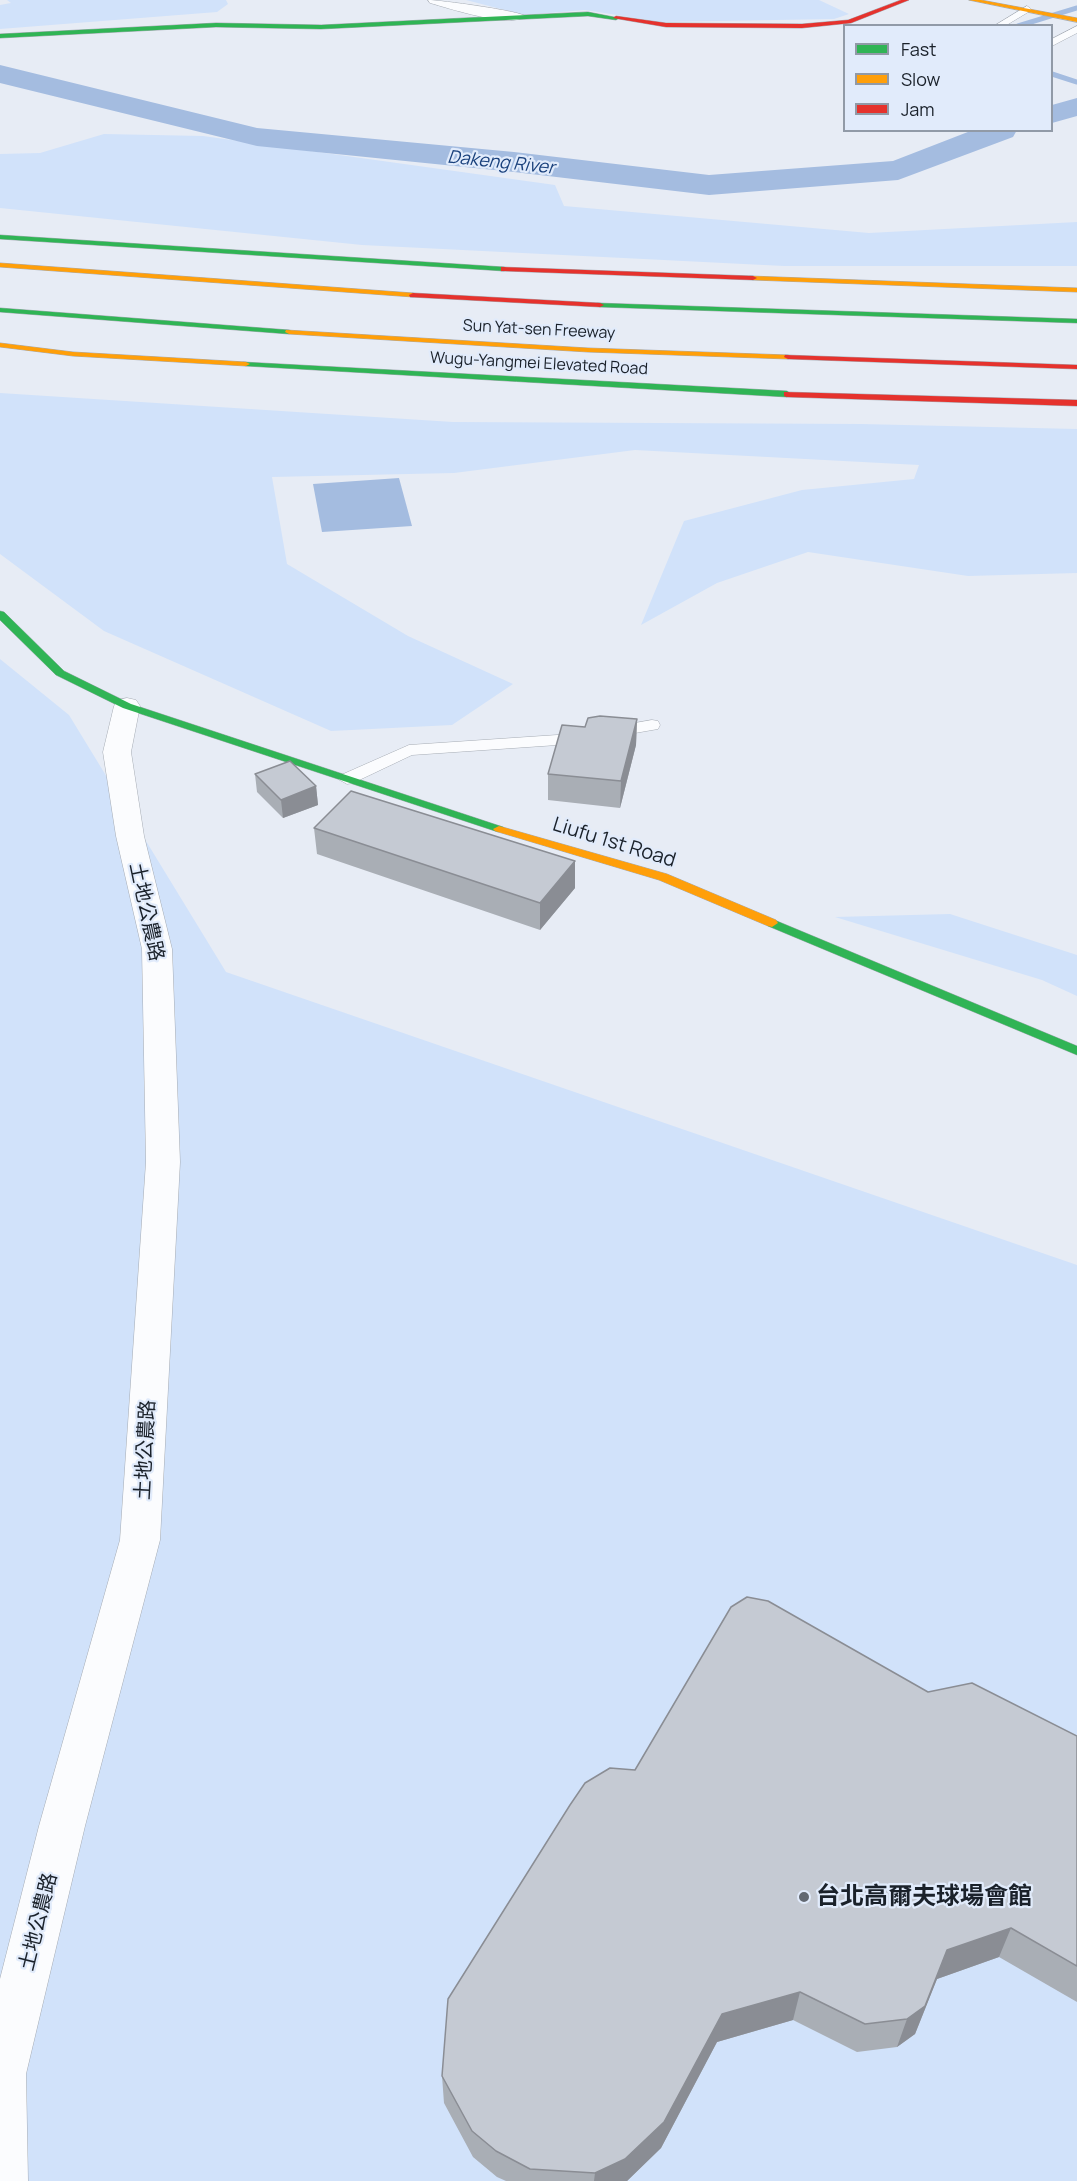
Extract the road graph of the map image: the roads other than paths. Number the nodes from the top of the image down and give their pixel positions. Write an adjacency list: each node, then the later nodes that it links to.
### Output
1 (435, 0): 5 (street)
2 (906, 0): 5 (main road)
3 (972, 0): 4 (main road)
4 (1034, 10): 6 (main road); 7 (lane)
5 (518, 16): 9 (main road)
6 (1072, 19)
7 (1002, 24)
8 (1077, 29): 10 (lane)
9 (0, 36)
10 (1053, 42)
11 (0, 237): 13 (main road)
12 (0, 265): 15 (main road, Sun Yat-sen Freeway)
13 (1077, 290)
14 (0, 309): 17 (main road, Sun Yat-sen Freeway)
15 (1077, 321)
16 (0, 345): 18 (main road, Wugu-Yangmei Elevated Road)
17 (1077, 367)
18 (1077, 403)
19 (0, 614): 20 (main road, Liufu 1st Road)
20 (126, 706): 22 (main road, Liufu 1st Road); 24 (street, 土地公農路)
21 (652, 725): 22 (lane)
22 (347, 779): 23 (main road, Liufu 1st Road)
23 (1077, 1051)
24 (2, 2181)

